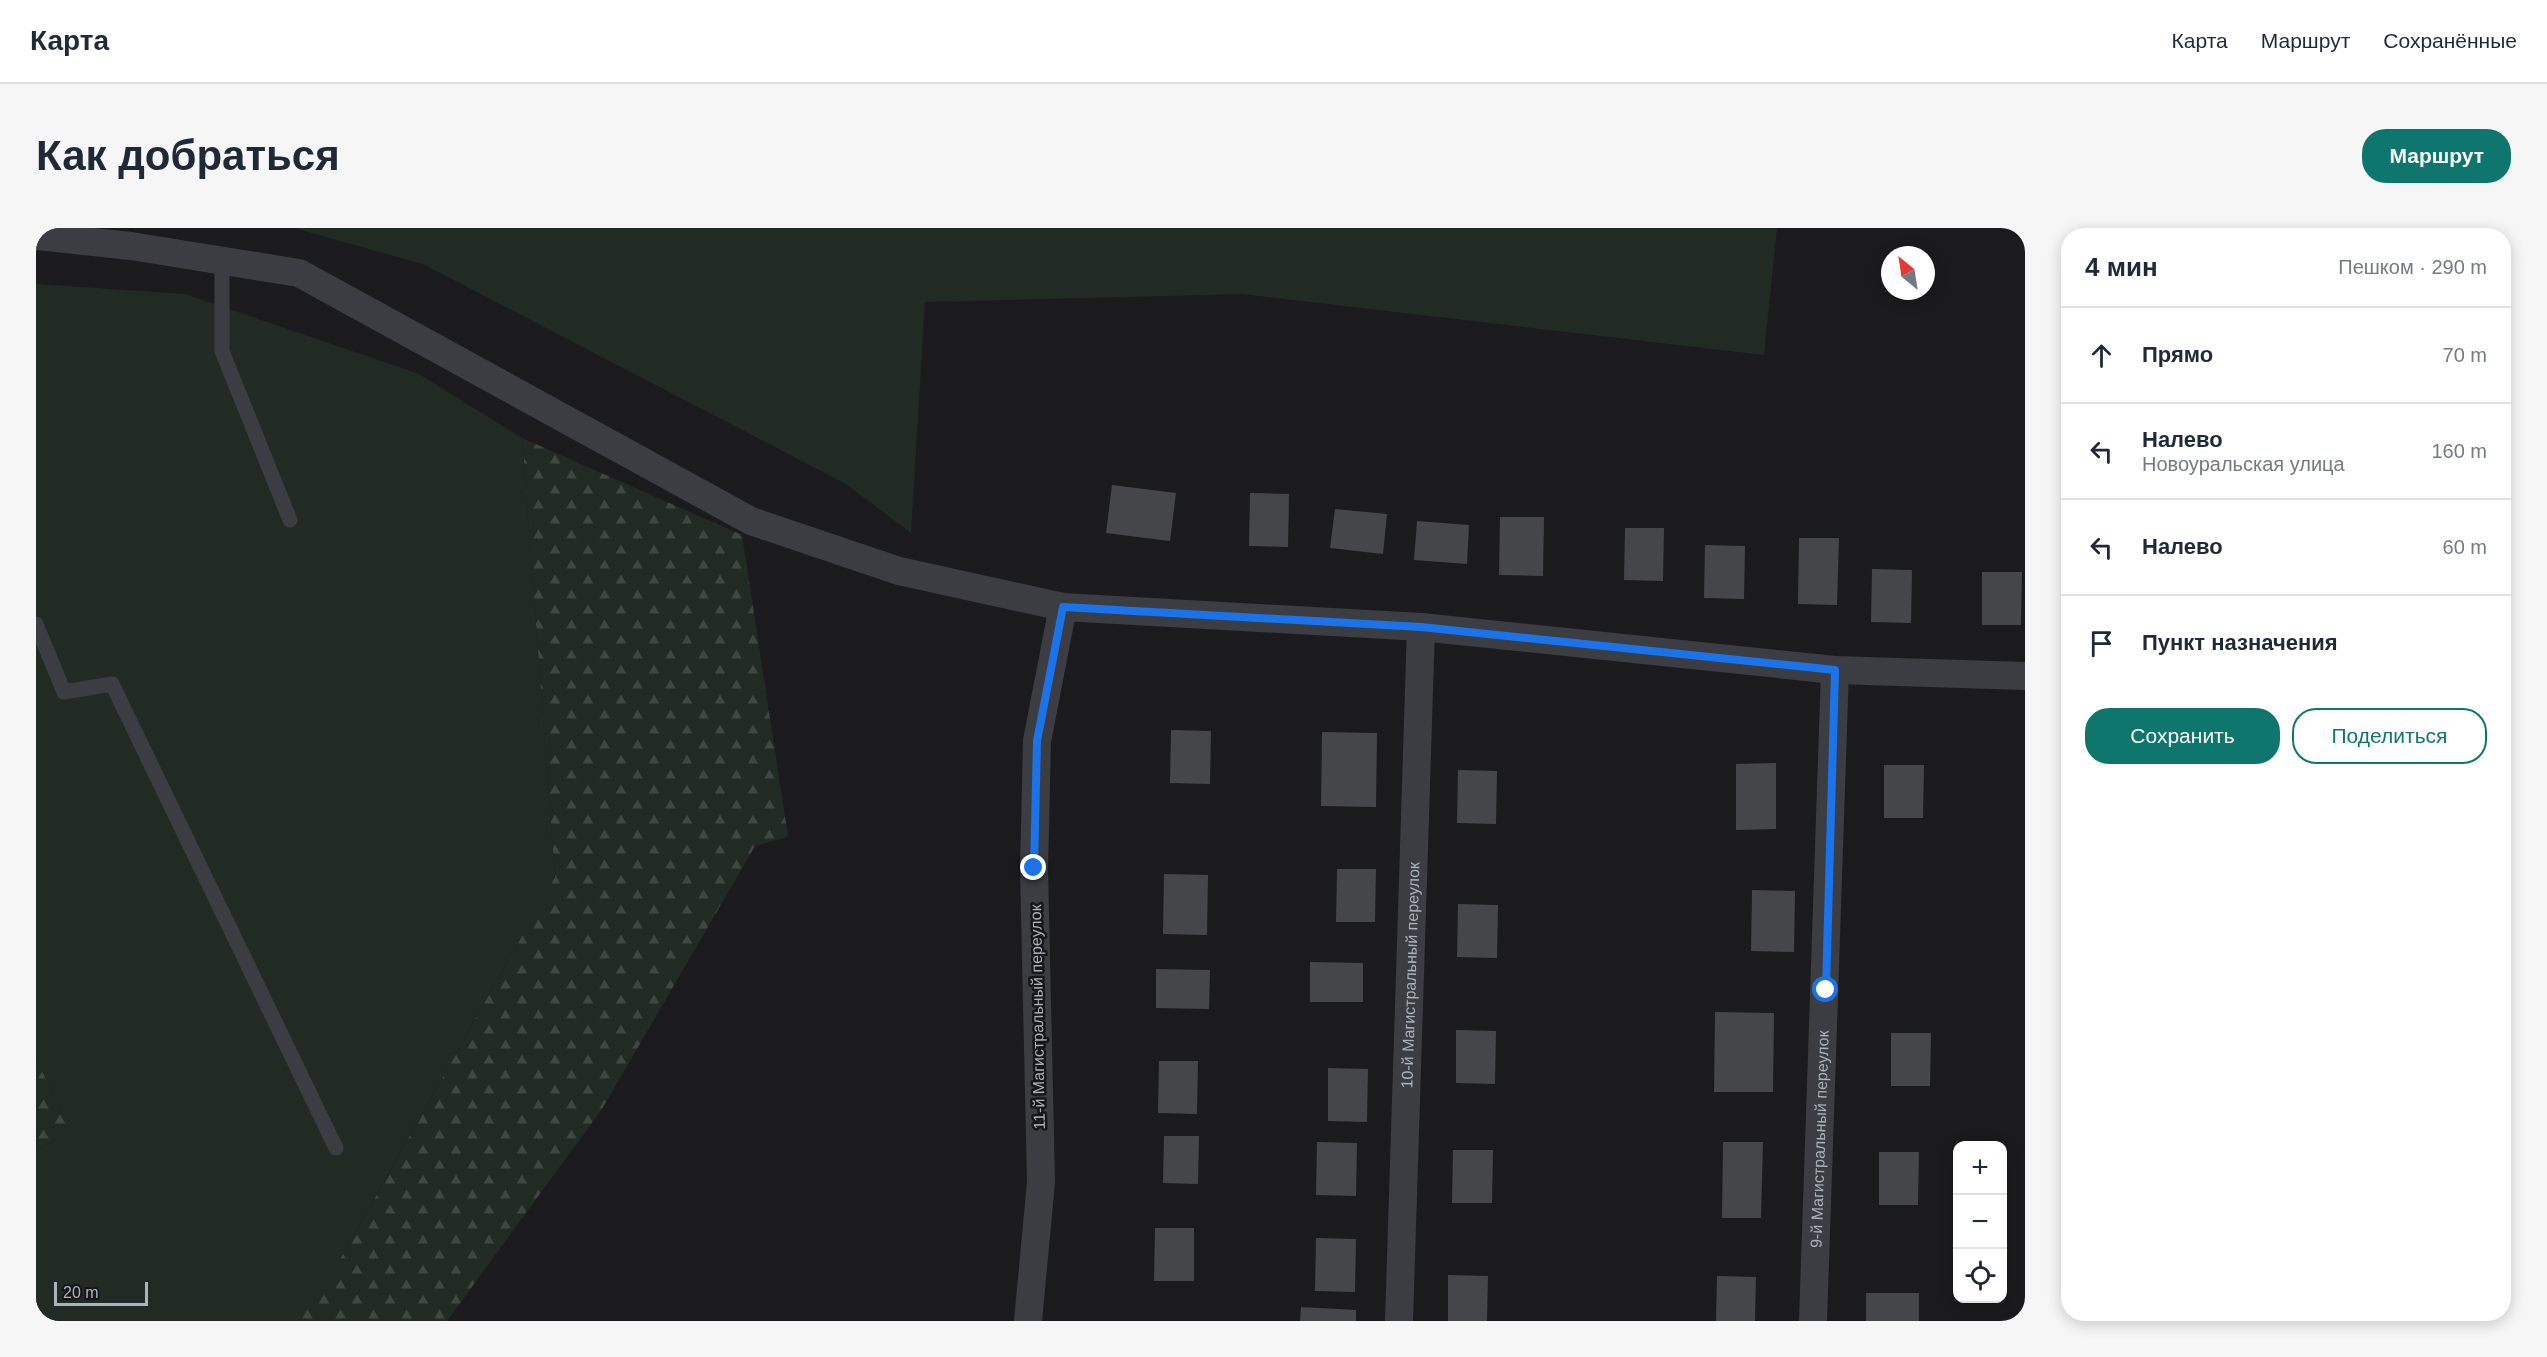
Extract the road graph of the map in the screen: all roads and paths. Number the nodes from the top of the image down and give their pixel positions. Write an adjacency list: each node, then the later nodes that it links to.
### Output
1 (36, 236): 2 (street)
2 (222, 261): 3 (lane); 4 (street)
3 (290, 520)
4 (1063, 607): 6 (street); 10 (street, 11-й Магистральный переулок)
5 (36, 624): 9 (lane)
6 (1421, 627): 7 (street); 11 (street, 10-й Магистральный переулок)
7 (1835, 670): 8 (street); 12 (street, 9-й Магистральный переулок)
8 (2025, 676)
9 (336, 1148)
10 (1028, 1321)
11 (1399, 1321)
12 (1813, 1321)

